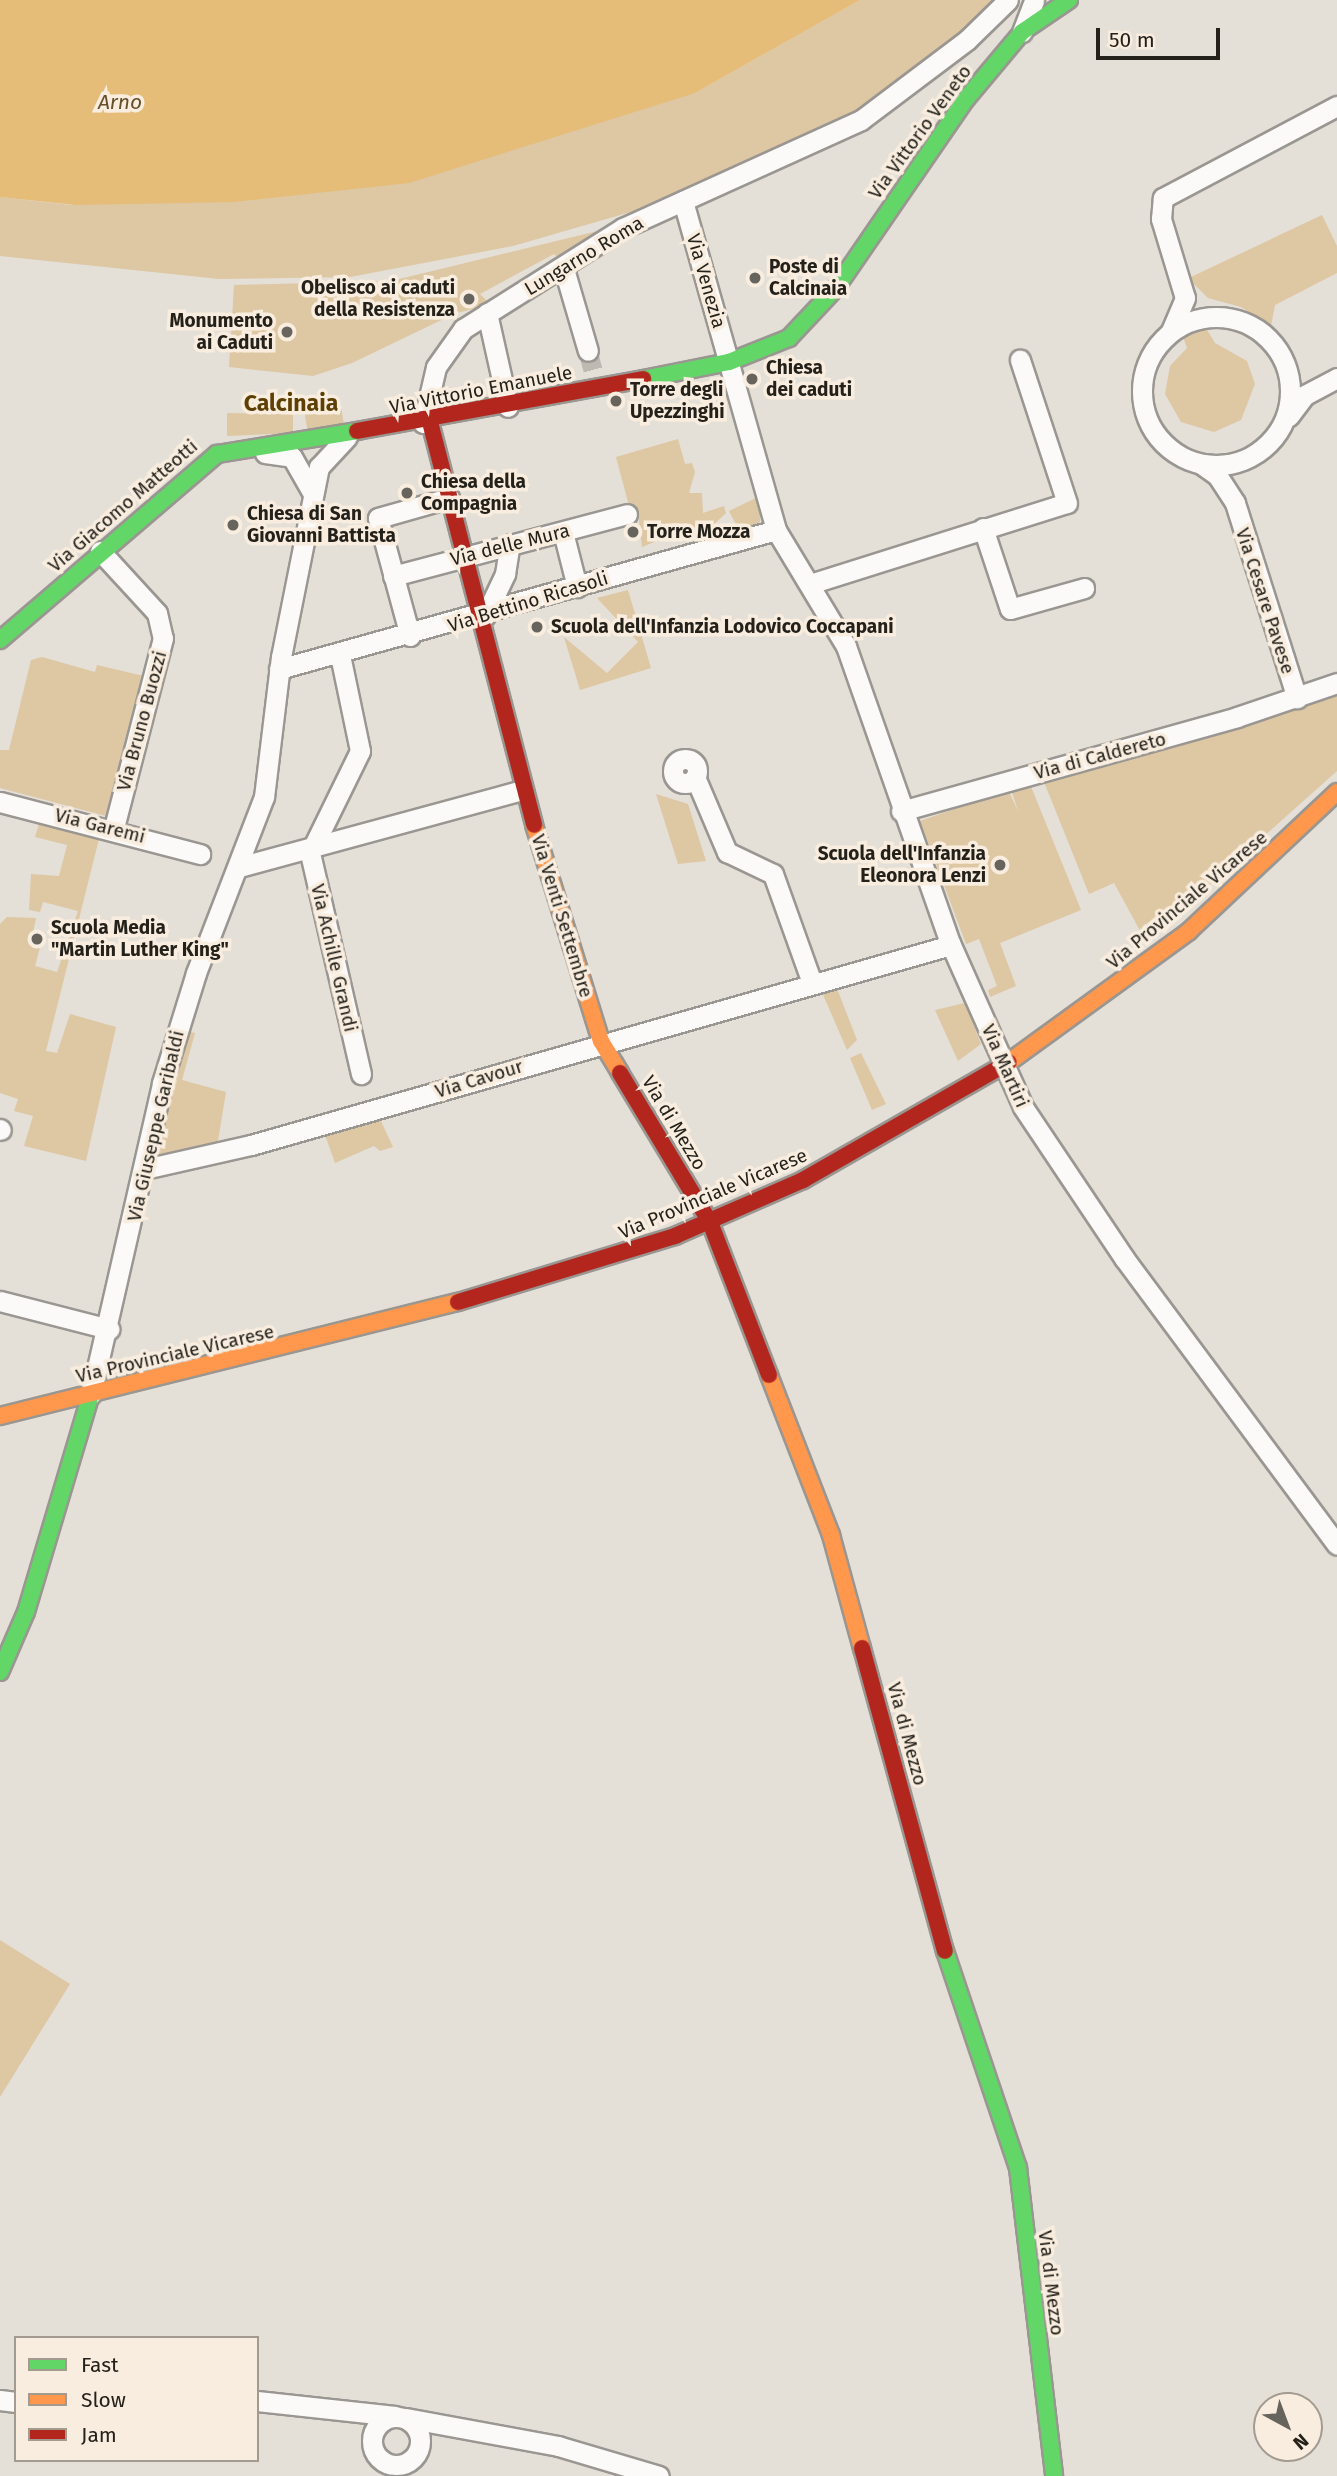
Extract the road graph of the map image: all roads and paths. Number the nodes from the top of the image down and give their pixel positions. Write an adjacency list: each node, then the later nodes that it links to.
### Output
1 (1007, 0): 6 (street, Lungarno Roma)
2 (1034, 0): 4 (street)
3 (1069, 0): 4 (street, Via Vittorio Veneto)
4 (1022, 32): 12 (street, Via Vittorio Veneto)
5 (1337, 106): 9 (street)
6 (683, 201): 7 (street, Lungarno Roma); 12 (street, Via Venezia)
7 (564, 269): 8 (street, Lungarno Roma); 10 (street)
8 (486, 313): 14 (street); 15 (street, Lungarno Roma)
9 (1170, 333): 17 (street); 19 (street)
10 (588, 351)
11 (1020, 360): 24 (street)
12 (729, 362): 14 (street, Via Vittorio Emanuele); 25 (street, Via Venezia)
13 (1337, 378): 17 (street)
14 (508, 407): 15 (street, Via Vittorio Emanuele)
15 (427, 422): 16 (street, Via Vittorio Emanuele); 21 (street, Via Venti Settembre)
16 (347, 438): 18 (street, Via Vittorio Emanuele); 20 (street, Via Giuseppe Garibaldi)
17 (1272, 438): 19 (street); 22 (street)
18 (239, 451): 20 (street); 28 (street, Via Giacomo Matteotti)
19 (1200, 464): 22 (street, Via Cesare Pavese)
20 (313, 495): 40 (street, Via Giuseppe Garibaldi)
21 (449, 498): 29 (street, Via Venti Settembre); 30 (street)
22 (1235, 503): 42 (street, Via Cesare Pavese)
23 (627, 514): 26 (street, Via delle Mura)
24 (983, 528): 31 (street); 33 (street)
25 (776, 530): 31 (street, Via Martiri); 32 (street, Via Bettino Ricasoli)
26 (563, 531): 27 (street, Via delle Mura); 32 (street)
27 (510, 544): 29 (street, Via delle Mura); 35 (street)
28 (100, 551): 34 (street, Via Giacomo Matteotti); 48 (street, Via Bruno Buozzi)
29 (463, 557): 30 (street, Via delle Mura); 35 (street, Via Venti Settembre)
30 (393, 576): 37 (street)
31 (813, 583): 47 (street, Via Martiri)
32 (577, 587): 35 (street, Via Bettino Ricasoli)
33 (1084, 588)
34 (40, 606): 36 (street); 38 (street, Via Giacomo Matteotti)
35 (481, 617): 37 (street, Via Bettino Ricasoli); 44 (street, Via Venti Settembre)
36 (0, 623)
37 (410, 636): 39 (street, Via Bettino Ricasoli)
38 (0, 640)
39 (340, 655): 40 (street, Via Bettino Ricasoli); 49 (street, Via Achille Grandi)
40 (279, 669): 51 (street, Via Giuseppe Garibaldi)
41 (1337, 683): 42 (street, Via di Caldereto)
42 (1297, 698): 47 (street, Via di Caldereto)
43 (695, 777): 53 (street)
44 (523, 790): 49 (street); 54 (street, Via Venti Settembre)
45 (1337, 792): 55 (street, Via Provinciale Vicarese)
46 (0, 802): 48 (street, Via Garemi)
47 (901, 811): 52 (street, Via Martiri)
48 (114, 828): 50 (street, Via Garemi)
49 (315, 842): 51 (street); 56 (street, Via Achille Grandi)
50 (200, 854)
51 (239, 867): 57 (street, Via Giuseppe Garibaldi)
52 (951, 945): 53 (street, Via Cavour); 55 (street, Via Martiri)
53 (812, 983): 54 (street, Via Cavour)
54 (601, 1041): 57 (street, Via Cavour); 58 (street, Via di Mezzo)
55 (1006, 1067): 58 (street, Via Provinciale Vicarese); 63 (street, Via Martiri)
56 (361, 1074)
57 (145, 1169): 60 (street, Via Giuseppe Garibaldi)
58 (710, 1222): 61 (street, Via Provinciale Vicarese); 74 (street, Via di Mezzo)
59 (0, 1301): 60 (street)
60 (109, 1329): 61 (street, Via Giuseppe Garibaldi)
61 (91, 1394): 62 (street, Via Provinciale Vicarese); 64 (street, Via Giuseppe Garibaldi)
62 (0, 1416)
63 (1337, 1545)
64 (0, 1672)
65 (259, 2402): 66 (street)
66 (341, 2412): 67 (street); 69 (street)
67 (400, 2417): 68 (street); 69 (street); 70 (street)
68 (448, 2426): 70 (street); 73 (street)
69 (376, 2451): 70 (street); 71 (street)
70 (418, 2451): 72 (street)
71 (396, 2476)
72 (409, 2476)
73 (659, 2476)
74 (1054, 2476)

